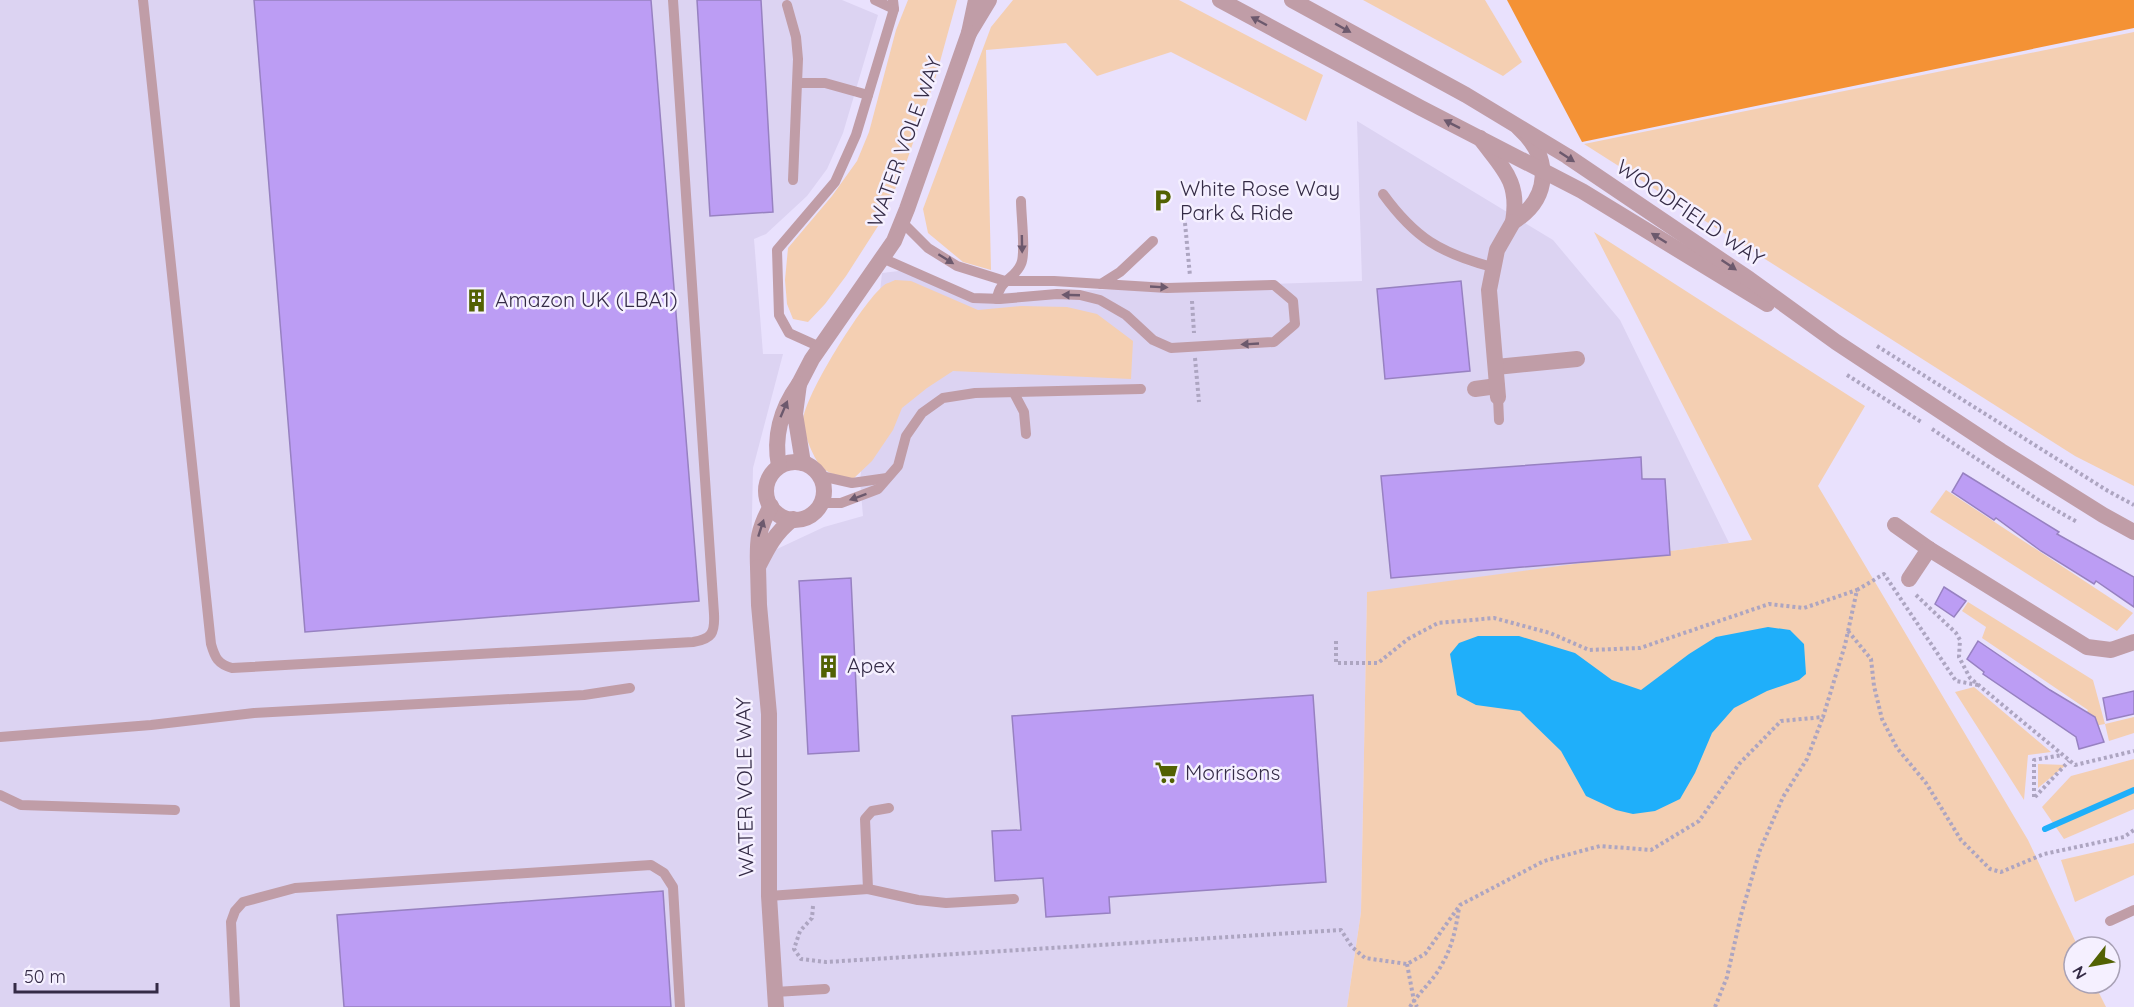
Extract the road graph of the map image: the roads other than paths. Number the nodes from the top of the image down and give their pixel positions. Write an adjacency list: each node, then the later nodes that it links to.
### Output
1 (143, 0): 2 (lane)
2 (673, 0)
3 (875, 0): 8 (lane)
4 (976, 0): 10 (street, WATER VOLE WAY)
5 (989, 0): 10 (street, WATER VOLE WAY)
6 (1220, 0): 14 (street, WOODFIELD WAY, one-way to 6)
7 (1292, 0): 13 (street, WOODFIELD WAY, one-way to 13)
8 (894, 4): 12 (lane)
9 (787, 5): 11 (lane)
10 (969, 33): 19 (street, WATER VOLE WAY)
11 (798, 83): 12 (lane); 16 (lane)
12 (868, 95): 28 (lane)
13 (1516, 126): 15 (street, WOODFIELD WAY); 27 (street, WOODFIELD WAY, one-way to 27)
14 (1479, 138): 15 (street, WOODFIELD WAY); 20 (street, WOODFIELD WAY)
15 (1542, 170): 20 (street, WOODFIELD WAY); 27 (street, WOODFIELD WAY, one-way to 15)
16 (793, 180)
17 (1383, 194): 23 (lane)
18 (1021, 201): 24 (lane, one-way to 24)
19 (902, 222): 22 (street, WATER VOLE WAY); 24 (lane, one-way to 24)
20 (1513, 222): 23 (street, WOODFIELD WAY)
21 (1153, 241): 25 (lane)
22 (882, 258): 26 (lane); 28 (street, WATER VOLE WAY)
23 (1492, 267): 30 (street, WOODFIELD WAY)
24 (1005, 281): 25 (lane); 26 (lane)
25 (1100, 284): 26 (lane, one-way to 26)
26 (997, 298)
27 (1836, 342): 46 (street, WOODFIELD WAY)
28 (820, 347): 31 (street, WATER VOLE WAY)
29 (1577, 359): 30 (street)
30 (1496, 367): 34 (street, WOODFIELD WAY)
31 (799, 384): 38 (street, WATER VOLE WAY); 39 (street, WATER VOLE WAY, one-way to 31)
32 (1141, 389): 35 (lane)
33 (1475, 389): 34 (street)
34 (1498, 392): 36 (lane)
35 (1014, 393): 37 (lane); 41 (lane)
36 (1499, 420)
37 (1026, 434)
38 (803, 463): 39 (street); 40 (street)
39 (779, 466): 43 (street)
40 (821, 476): 41 (lane); 42 (street)
41 (887, 478): 42 (lane, one-way to 42)
42 (821, 503): 44 (street)
43 (771, 506): 44 (street); 48 (street, WATER VOLE WAY, one-way to 43)
44 (793, 519): 48 (street, WATER VOLE WAY)
45 (1895, 525): 47 (street)
46 (2134, 532)
47 (1929, 549): 49 (street); 50 (street)
48 (758, 567): 57 (street, WATER VOLE WAY)
49 (1909, 579)
50 (2134, 642)
51 (630, 688): 52 (lane)
52 (0, 736)
53 (0, 795): 55 (lane)
54 (889, 808): 56 (lane)
55 (175, 810)
56 (868, 889): 57 (lane); 58 (lane)
57 (769, 896): 62 (street, WATER VOLE WAY)
58 (1014, 899)
59 (2134, 910): 60 (lane)
60 (2110, 921)
61 (825, 989): 62 (lane)
62 (775, 1000)
63 (235, 1007): 64 (lane)
64 (680, 1007)

